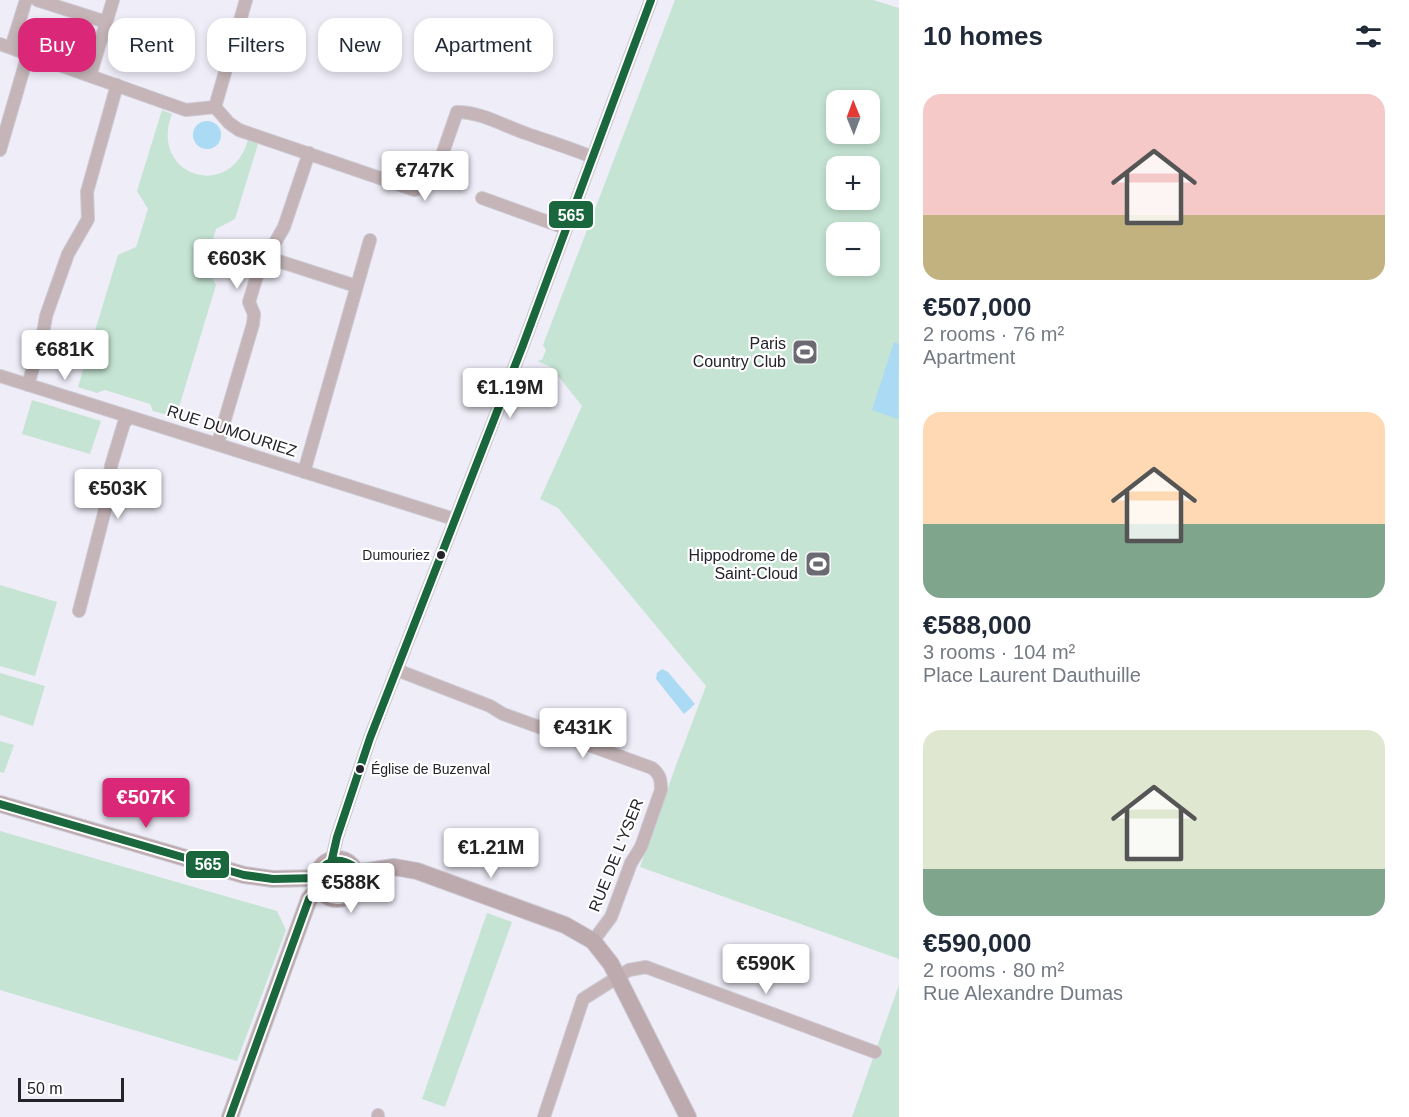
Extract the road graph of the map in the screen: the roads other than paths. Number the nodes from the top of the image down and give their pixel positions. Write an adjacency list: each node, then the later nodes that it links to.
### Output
1 (26, 0): 7 (street)
2 (37, 0): 6 (street)
3 (113, 0): 6 (street)
4 (246, 0): 12 (street)
5 (651, 0): 15 (street)
6 (106, 22): 10 (street)
7 (5, 46)
8 (23, 72): 13 (street)
9 (79, 72): 10 (street)
10 (90, 76): 11 (street)
11 (117, 85): 12 (street); 22 (street)
12 (215, 107): 14 (street)
13 (0, 150)
14 (309, 153): 15 (street); 19 (street)
15 (592, 157): 17 (street)
16 (482, 198): 17 (street)
17 (565, 228): 26 (street)
18 (370, 240): 20 (street)
19 (263, 256): 20 (street); 24 (street)
20 (356, 286): 25 (street)
21 (0, 376): 22 (street, RUE DUMOURIEZ)
22 (28, 385): 23 (street, RUE DUMOURIEZ)
23 (130, 417): 24 (street, RUE DUMOURIEZ); 27 (street)
24 (218, 444): 25 (street, RUE DUMOURIEZ)
25 (304, 472): 26 (street, RUE DUMOURIEZ)
26 (454, 519): 28 (street)
27 (79, 611)
28 (397, 670): 30 (street); 33 (street, RUE DE L'YSER)
29 (0, 804): 32 (main road)
30 (332, 859): 31 (main road); 32 (main road)
31 (356, 873): 32 (main road); 33 (main road)
32 (318, 883): 36 (main road)
33 (593, 940): 34 (main road)
34 (618, 976): 35 (street); 37 (street); 38 (main road)
35 (875, 1052)
36 (230, 1117)
37 (544, 1117)
38 (688, 1117)

